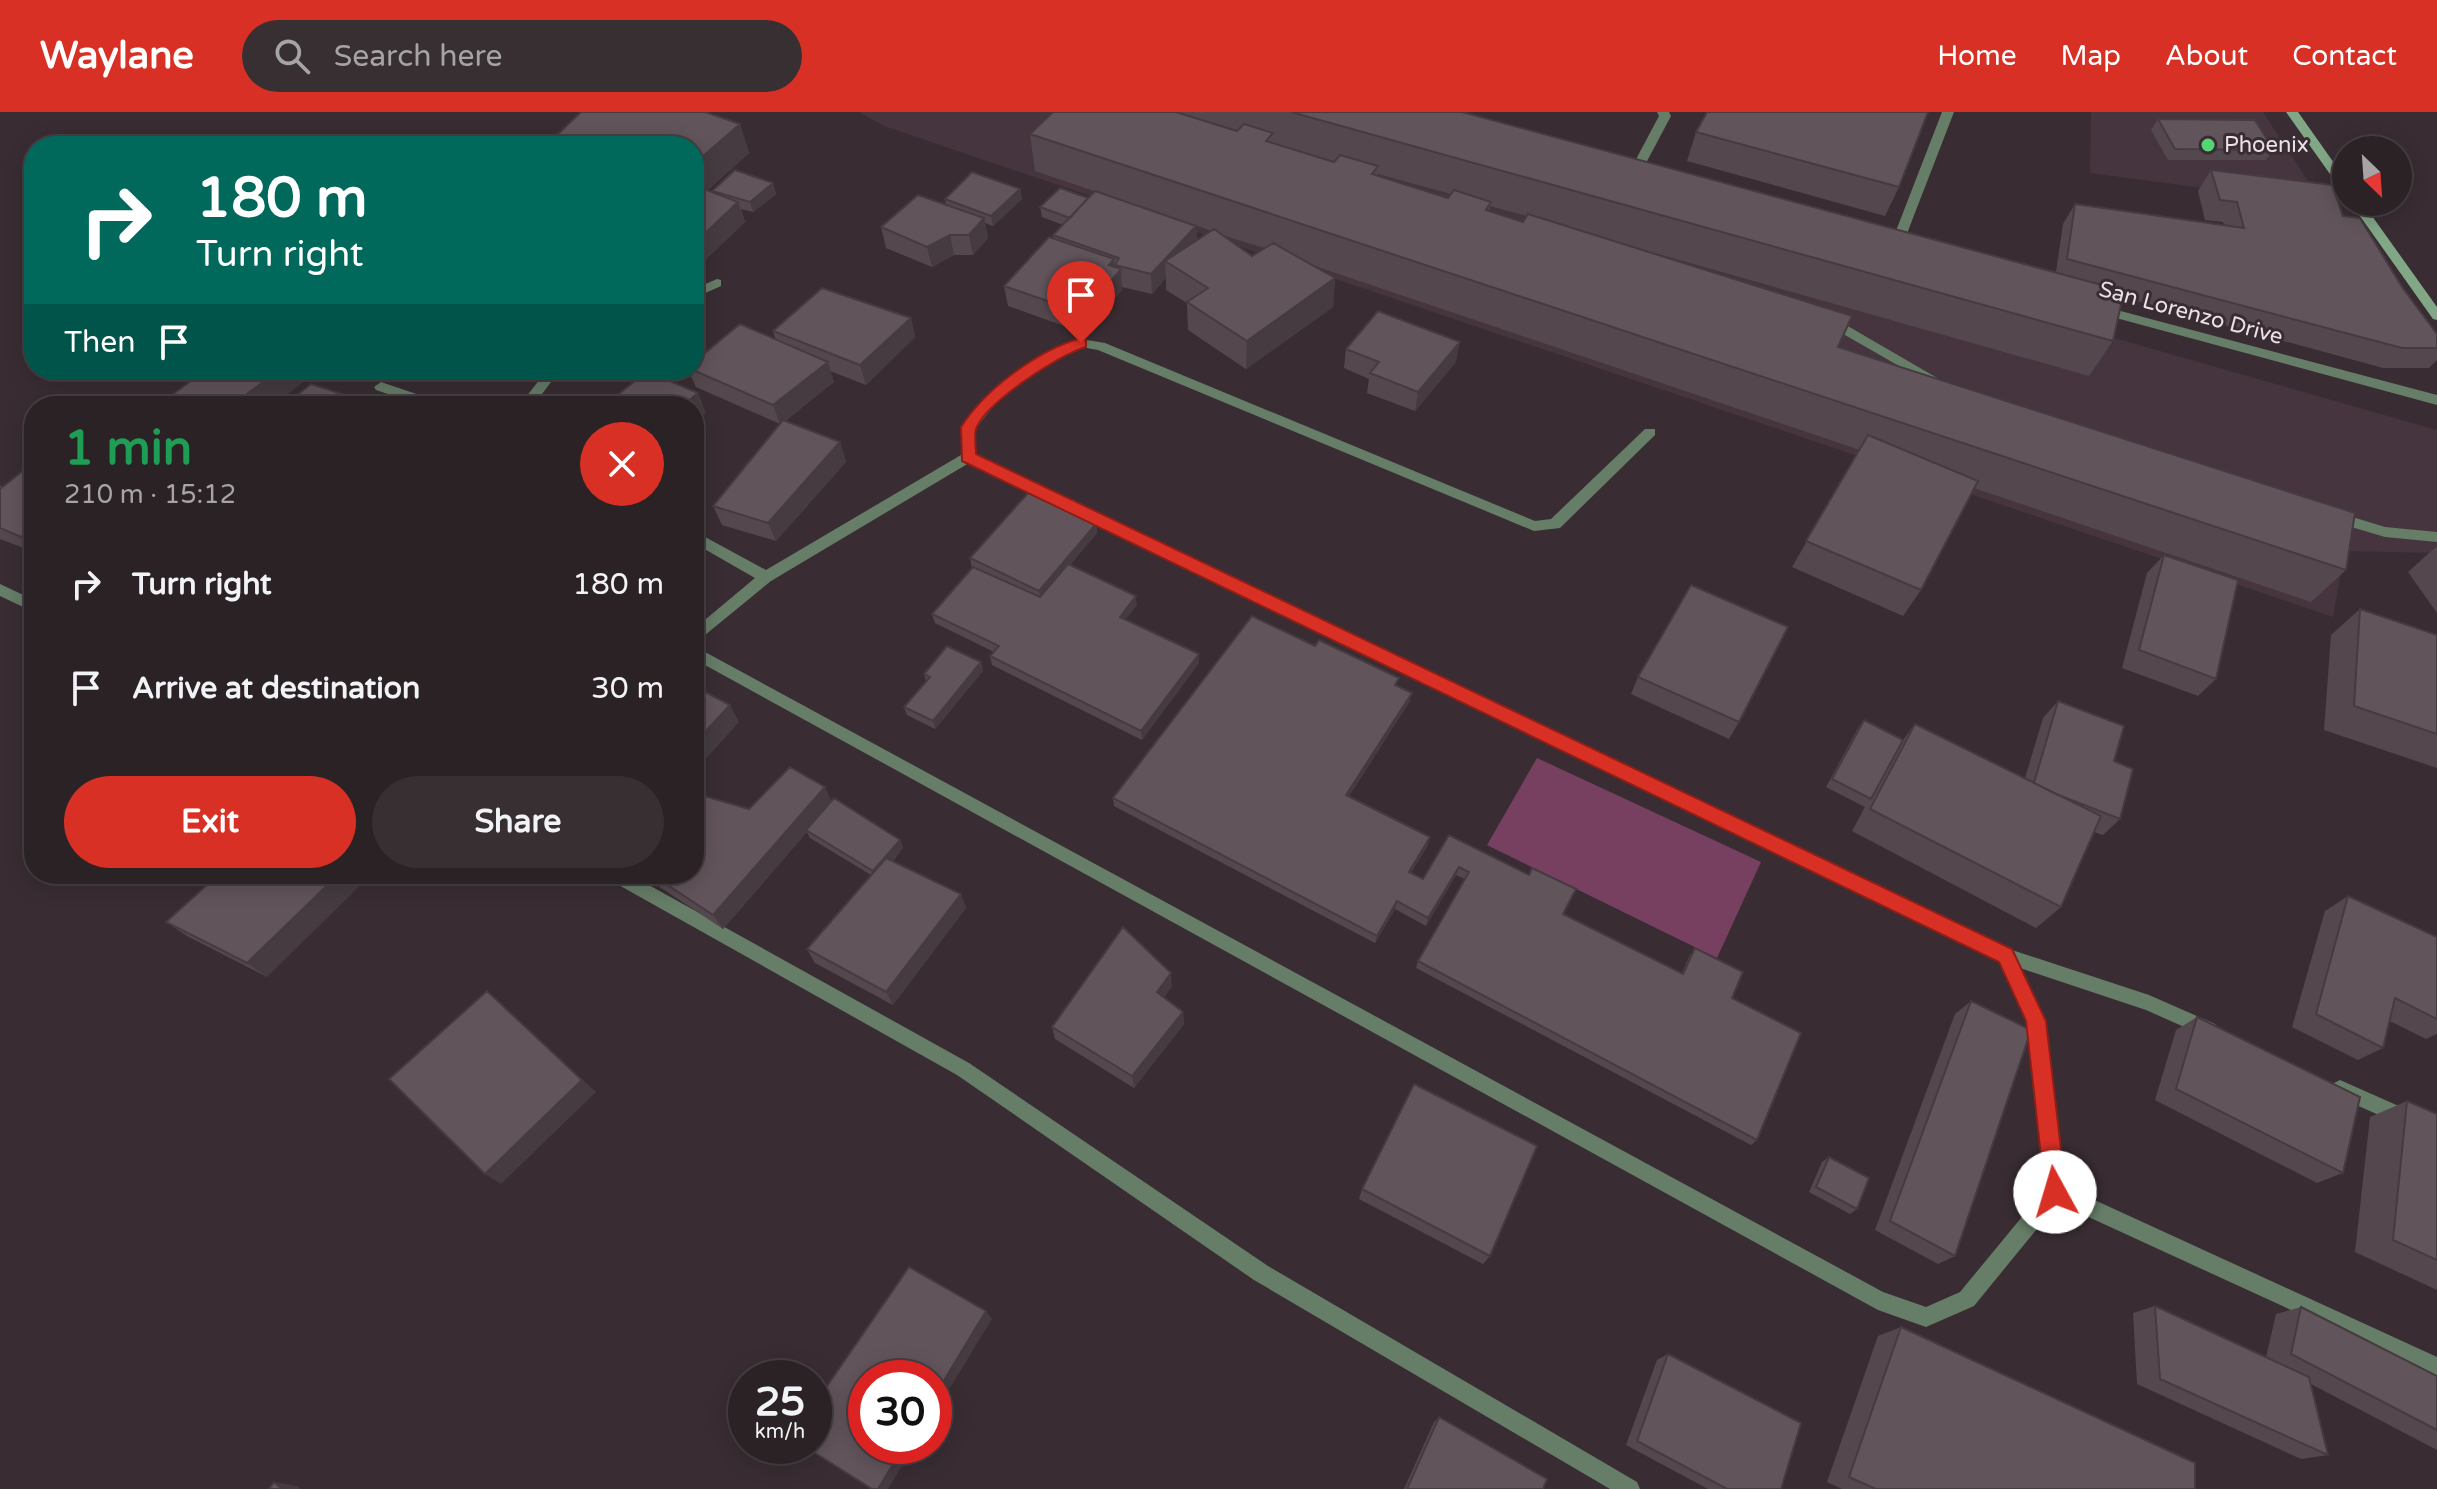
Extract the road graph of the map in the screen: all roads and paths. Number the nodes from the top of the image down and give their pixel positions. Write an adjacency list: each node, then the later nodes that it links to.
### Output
1 (1663, 112): 6 (street)
2 (1948, 112): 10 (street)
3 (2292, 112): 4 (main road)
4 (2332, 168)
5 (1615, 177): 6 (street)
6 (1630, 181): 7 (street)
7 (1645, 185)
8 (2366, 216): 15 (main road)
9 (1879, 250): 10 (street)
10 (1893, 254): 11 (street)
11 (1908, 258)
12 (717, 283): 13 (street)
13 (704, 289)
14 (2090, 307): 22 (street, San Lorenzo Drive)
15 (2437, 316)
16 (1812, 319): 19 (street)
17 (546, 380): 21 (street)
18 (381, 387): 20 (street)
19 (1955, 392)
20 (408, 396)
21 (534, 396)
22 (2437, 400)
23 (1650, 432): 24 (street)
24 (968, 457): 28 (street); 34 (street)
25 (2325, 513): 26 (street)
26 (2437, 537)
27 (704, 542): 28 (street)
28 (766, 577): 31 (street)
29 (0, 590): 30 (street)
30 (24, 601)
31 (704, 630)
32 (704, 657): 38 (street)
33 (632, 884): 40 (street)
34 (2005, 955): 35 (street); 38 (street)
35 (2221, 1036)
36 (2322, 1081): 37 (street)
37 (2437, 1132)
38 (2055, 1192): 39 (street)
39 (2437, 1367)
40 (1630, 1489)

